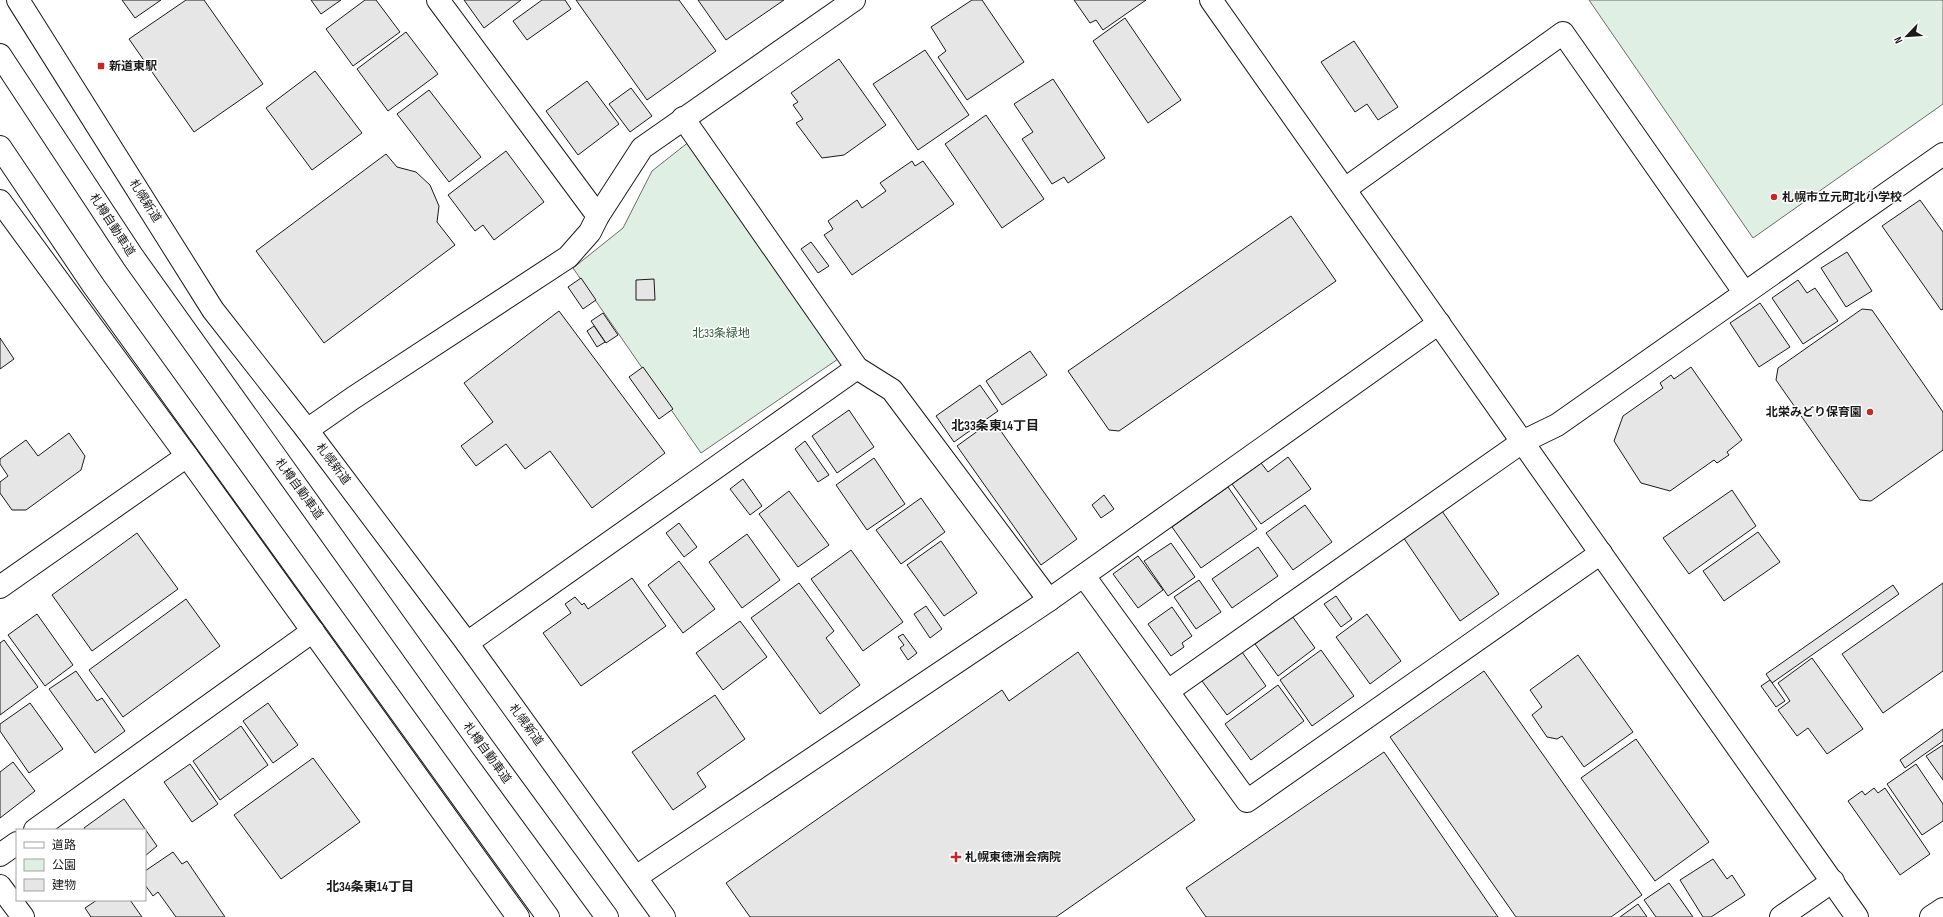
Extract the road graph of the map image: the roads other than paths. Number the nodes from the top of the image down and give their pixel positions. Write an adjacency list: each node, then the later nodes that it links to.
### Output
1 (18, 0): 15 (main road, 札幌新道)
2 (438, 0): 11 (main road)
3 (854, 0): 6 (main road)
4 (1211, 0): 9 (main road)
5 (0, 55): 35 (main road, 札樽自動車道)
6 (683, 118): 11 (main road); 14 (main road)
7 (0, 146): 34 (main road)
8 (1943, 154): 12 (main road)
9 (1345, 188): 12 (main road); 13 (main road)
10 (0, 201): 17 (main road)
11 (598, 216): 15 (main road)
12 (1744, 292): 16 (main road)
13 (1439, 323): 16 (main road); 19 (main road)
14 (857, 368): 21 (main road); 23 (main road)
15 (307, 430): 23 (main road, 札幌新道)
16 (1522, 442): 18 (main road); 24 (main road)
17 (187, 456): 20 (main road); 22 (main road)
18 (1600, 553): 24 (main road); 29 (main road)
19 (1084, 576): 21 (main road); 24 (main road)
20 (0, 587)
21 (1050, 600): 28 (main road)
22 (313, 632): 25 (main road); 33 (main road)
23 (467, 643): 28 (main road, 札幌新道)
24 (1168, 691)
25 (36, 829)
26 (16, 844): 27 (main road)
27 (0, 855)
28 (636, 877): 36 (main road, 札幌新道)
29 (1833, 881): 37 (main road); 38 (main road)
30 (0, 886): 32 (main road)
31 (1943, 909): 39 (main road)
32 (23, 917)
33 (518, 917)
34 (548, 917)
35 (607, 917)
36 (664, 917)
37 (1781, 917)
38 (1857, 917)
39 (1931, 917)

